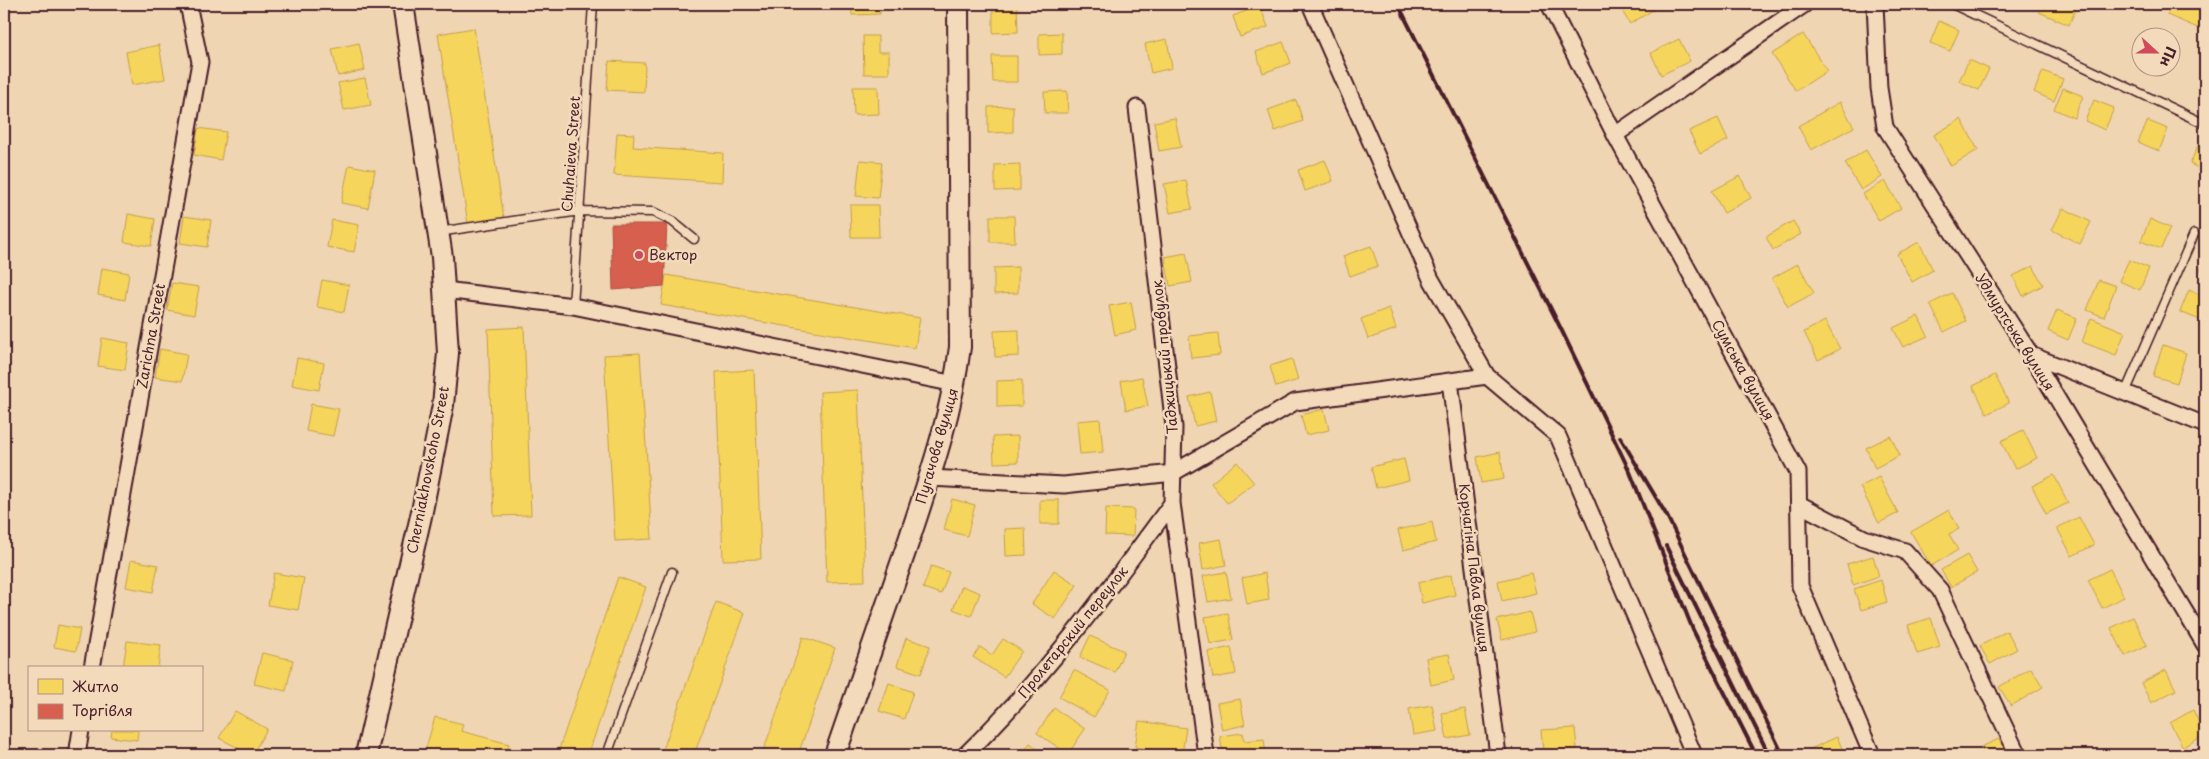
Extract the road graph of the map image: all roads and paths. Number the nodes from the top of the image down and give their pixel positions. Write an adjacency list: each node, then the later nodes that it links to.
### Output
1 (188, 4): 31 (street, Zarichna Street)
2 (403, 4): 14 (street, Cherniakhovskoho Street)
3 (593, 4): 13 (lane, Chuhaieva Street)
4 (958, 4): 22 (street, Пугачова вулиця)
5 (1310, 4): 20 (street)
6 (1549, 4): 12 (street, Сумська вулиця)
7 (1805, 4): 12 (street)
8 (1875, 4): 19 (street, Удмуртська вулиця)
9 (1952, 4): 11 (lane)
10 (1137, 108): 25 (street, Таджицький провулок)
11 (2205, 124)
12 (1614, 134): 28 (street, Сумська вулиця)
13 (580, 211): 14 (lane); 16 (lane); 18 (lane, Chuhaieva Street)
14 (438, 232): 17 (street, Cherniakhovskoho Street)
15 (2194, 234): 23 (lane)
16 (694, 238)
17 (444, 290): 18 (street); 34 (street, Cherniakhovskoho Street)
18 (573, 306): 22 (street)
19 (2031, 355): 23 (street); 30 (street, Удмуртська вулиця)
20 (1487, 376): 21 (street); 40 (street)
21 (1450, 381): 25 (street); 39 (street, Корчагіна Павла вулиця)
22 (955, 384): 26 (street, Пугачова вулиця)
23 (2125, 393): 24 (street)
24 (2205, 425)
25 (1173, 473): 26 (street); 27 (street, Таджицький провулок)
26 (930, 478): 36 (street, Пугачова вулиця)
27 (1172, 503): 37 (street, Пролетарский переулок); 38 (street, Таджицький провулок)
28 (1799, 504): 41 (street, Сумська вулиця); 42 (street)
29 (672, 572): 35 (lane)
30 (2205, 645)
31 (92, 666)
32 (81, 732): 33 (street)
33 (77, 755)
34 (366, 755)
35 (607, 755)
36 (835, 755)
37 (965, 755)
38 (1206, 755)
39 (1498, 755)
40 (1694, 755)
41 (1872, 755)
42 (2018, 755)

